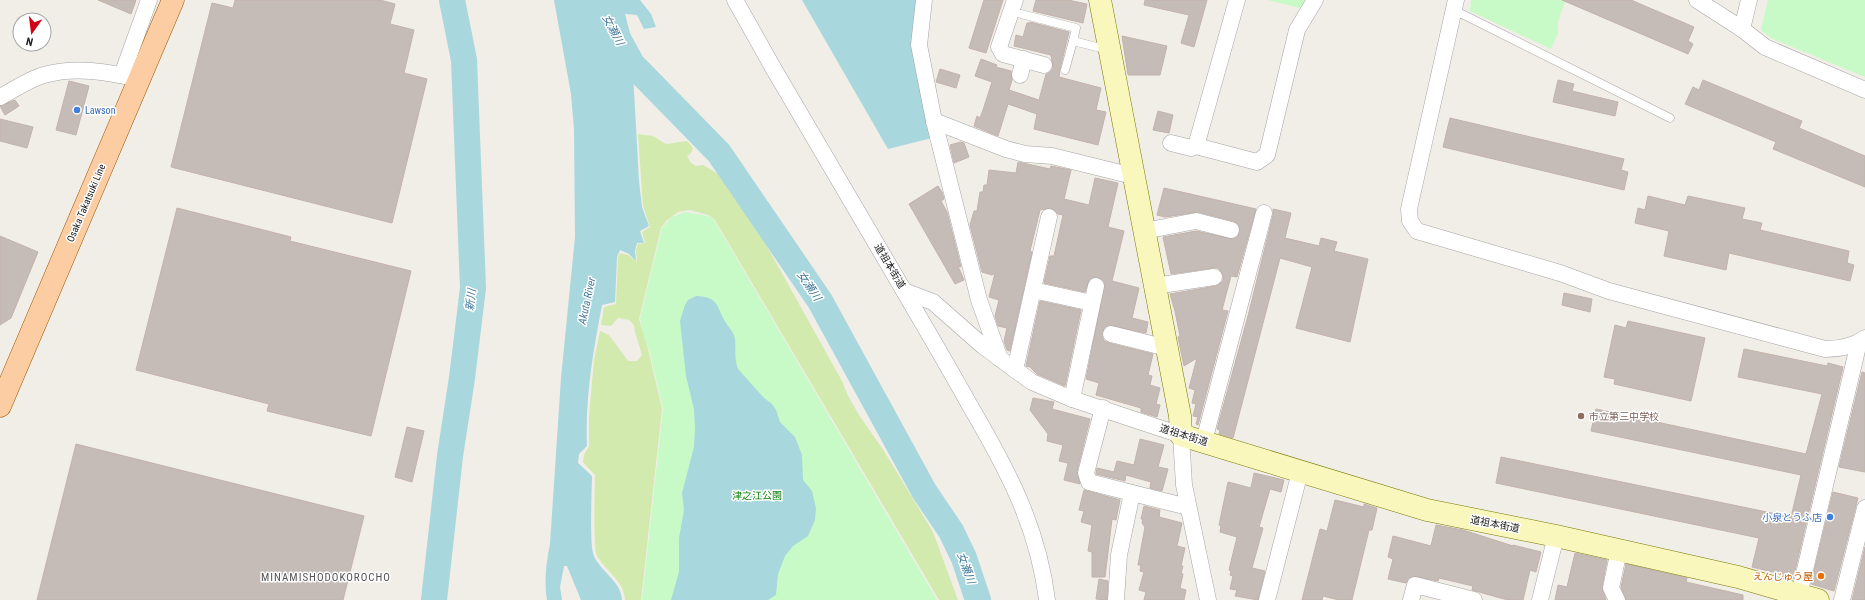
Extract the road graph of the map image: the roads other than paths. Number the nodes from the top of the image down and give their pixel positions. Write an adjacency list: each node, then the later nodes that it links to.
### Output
1 (149, 0): 19 (street)
2 (173, 0): 19 (main road, Osaka Takatsuki Line)
3 (735, 0): 35 (street, 道祖本街道)
4 (924, 0): 23 (street)
5 (1100, 0): 14 (street)
6 (1237, 0): 25 (street)
7 (1315, 0): 25 (street)
8 (1697, 0): 12 (street)
9 (1749, 0): 12 (street)
10 (1455, 3): 22 (lane); 38 (street)
11 (1018, 7): 13 (lane); 15 (street)
12 (1742, 29): 20 (street)
13 (1073, 41): 14 (lane); 17 (lane)
14 (1110, 51): 26 (street)
15 (1024, 59): 16 (street); 18 (street)
16 (1044, 65)
17 (1065, 70)
18 (1020, 75)
19 (131, 77): 21 (street); 42 (main road, Osaka Takatsuki Line)
20 (1865, 90)
21 (0, 97)
22 (1670, 118)
23 (934, 121): 26 (street); 40 (street)
24 (1171, 143): 25 (street)
25 (1196, 146)
26 (1133, 176): 30 (street)
27 (1264, 213): 47 (street)
28 (1049, 217): 34 (street)
29 (1231, 230): 30 (street)
30 (1144, 231): 33 (street)
31 (1214, 277): 33 (street)
32 (1096, 286): 36 (street)
33 (1155, 286): 39 (street)
34 (1033, 290): 36 (street); 41 (street)
35 (904, 291): 40 (street, 道祖本街道); 55 (street)
36 (1092, 304): 43 (street)
37 (1111, 334): 39 (street)
38 (1862, 340): 54 (street)
39 (1167, 348): 46 (street)
40 (1000, 359): 41 (street, 道祖本街道)
41 (1015, 370): 43 (street, 道祖本街道)
42 (7, 371): 44 (main road, Osaka Takatsuki Line)
43 (1072, 399): 45 (street, 道祖本街道)
44 (0, 406)
45 (1103, 408): 46 (street, 道祖本街道); 49 (street)
46 (1181, 435): 47 (street, 道祖本街道); 50 (street)
47 (1204, 441): 48 (street, 道祖本街道)
48 (1300, 472): 52 (street, 道祖本街道); 58 (street)
49 (1132, 493): 50 (street); 56 (street)
50 (1188, 507): 57 (street)
51 (1864, 514): 63 (street)
52 (1556, 536): 53 (street, 道祖本街道); 61 (street)
53 (1619, 550): 54 (street, 道祖本街道); 62 (street)
54 (1809, 598)
55 (1047, 600)
56 (1116, 600)
57 (1208, 600)
58 (1267, 600)
59 (1411, 600): 60 (street)
60 (1474, 600)
61 (1540, 600)
62 (1617, 600)
63 (1842, 600)

